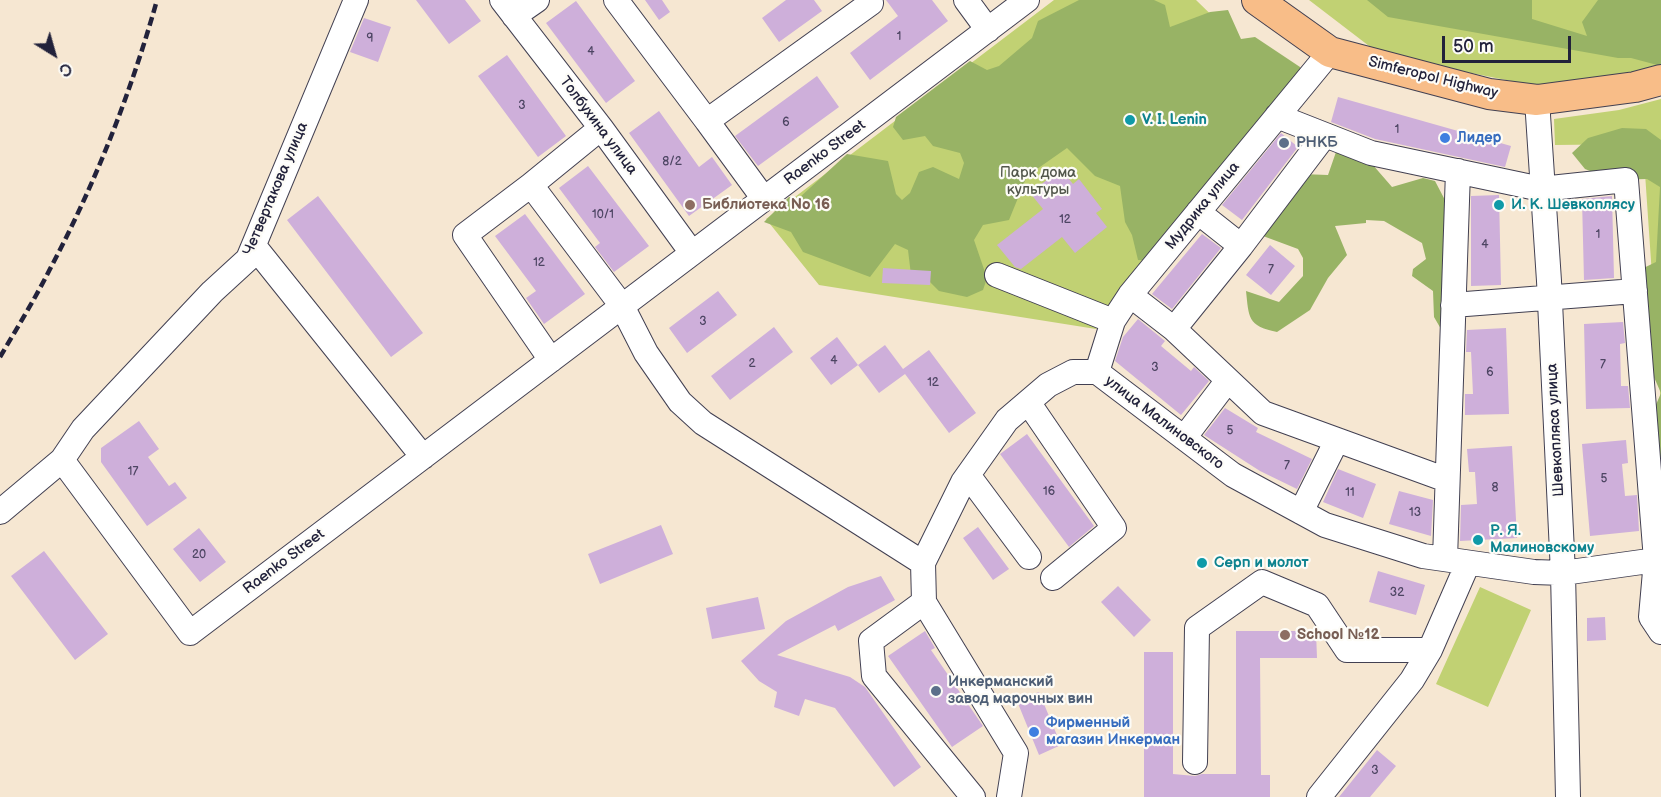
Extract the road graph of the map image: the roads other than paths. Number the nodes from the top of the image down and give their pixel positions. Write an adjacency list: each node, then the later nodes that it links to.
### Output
1 (356, 0): 22 (street, Четвертакова улица)
2 (537, 0): 8 (street)
3 (616, 0): 14 (street)
4 (869, 0): 14 (street)
5 (966, 0): 9 (street)
6 (1028, 0): 9 (street, Raenko Street)
7 (1257, 0): 10 (main road, Simferopol Highway)
8 (508, 8): 15 (street, Толбухина улица)
9 (988, 30): 20 (street, Raenko Street)
10 (1330, 52): 12 (main road, Simferopol Highway); 13 (street, Мудрика улица)
11 (1661, 81): 12 (main road, Simferopol Highway)
12 (1537, 100): 19 (street, Шевкопляса улица)
13 (1277, 116): 16 (street); 21 (street, Мудрика улица)
14 (707, 122): 20 (street)
15 (601, 128): 18 (street); 24 (street, Толбухина улица)
16 (1325, 135): 17 (street); 23 (street)
17 (1458, 171): 19 (street); 29 (street)
18 (531, 185): 30 (street); 33 (street)
19 (1541, 189): 26 (street); 28 (street, Шевкопляса улица)
20 (764, 199): 24 (street, Raenko Street)
21 (1198, 212): 23 (street); 27 (street, Мудрика улица)
22 (254, 246): 39 (street); 40 (street, Четвертакова улица)
23 (1241, 246): 32 (street)
24 (692, 253): 30 (street, Raenko Street)
25 (997, 275): 31 (street)
26 (1635, 291): 28 (street); 46 (street)
27 (1130, 295): 31 (street, Мудрика улица); 32 (street)
28 (1550, 299): 29 (street); 49 (street, Шевкопляса улица)
29 (1453, 305): 42 (street)
30 (622, 306): 33 (street, Raenko Street); 48 (street)
31 (1113, 321): 34 (street, Мудрика улица)
32 (1174, 329): 35 (street)
33 (551, 360): 39 (street, Raenko Street)
34 (1097, 372): 36 (street, улица Малиновского); 37 (street, улица Малиновского)
35 (1228, 380): 37 (street); 38 (street)
36 (1028, 402): 41 (street, улица Малиновского); 50 (street)
37 (1184, 438): 44 (street, улица Малиновского)
38 (1337, 440): 42 (street); 44 (street)
39 (423, 457): 40 (street, Raenko Street)
40 (62, 460): 43 (street, Четвертакова улица)
41 (968, 475): 45 (street); 48 (street, улица Малиновского)
42 (1448, 480): 47 (street)
43 (0, 512)
44 (1301, 512): 47 (street, улица Малиновского)
45 (1029, 557)
46 (1656, 560): 49 (street, улица Малиновского); 52 (street)
47 (1456, 561): 49 (street, улица Малиновского); 53 (street)
48 (923, 563): 51 (street)
49 (1563, 573): 58 (street, Шевкопляса улица)
50 (1053, 578)
51 (924, 602): 55 (street); 56 (street)
52 (1661, 632)
53 (1430, 650): 54 (street); 57 (street)
54 (1196, 762)
55 (974, 797)
56 (1009, 797)
57 (1319, 797)
58 (1568, 797)

